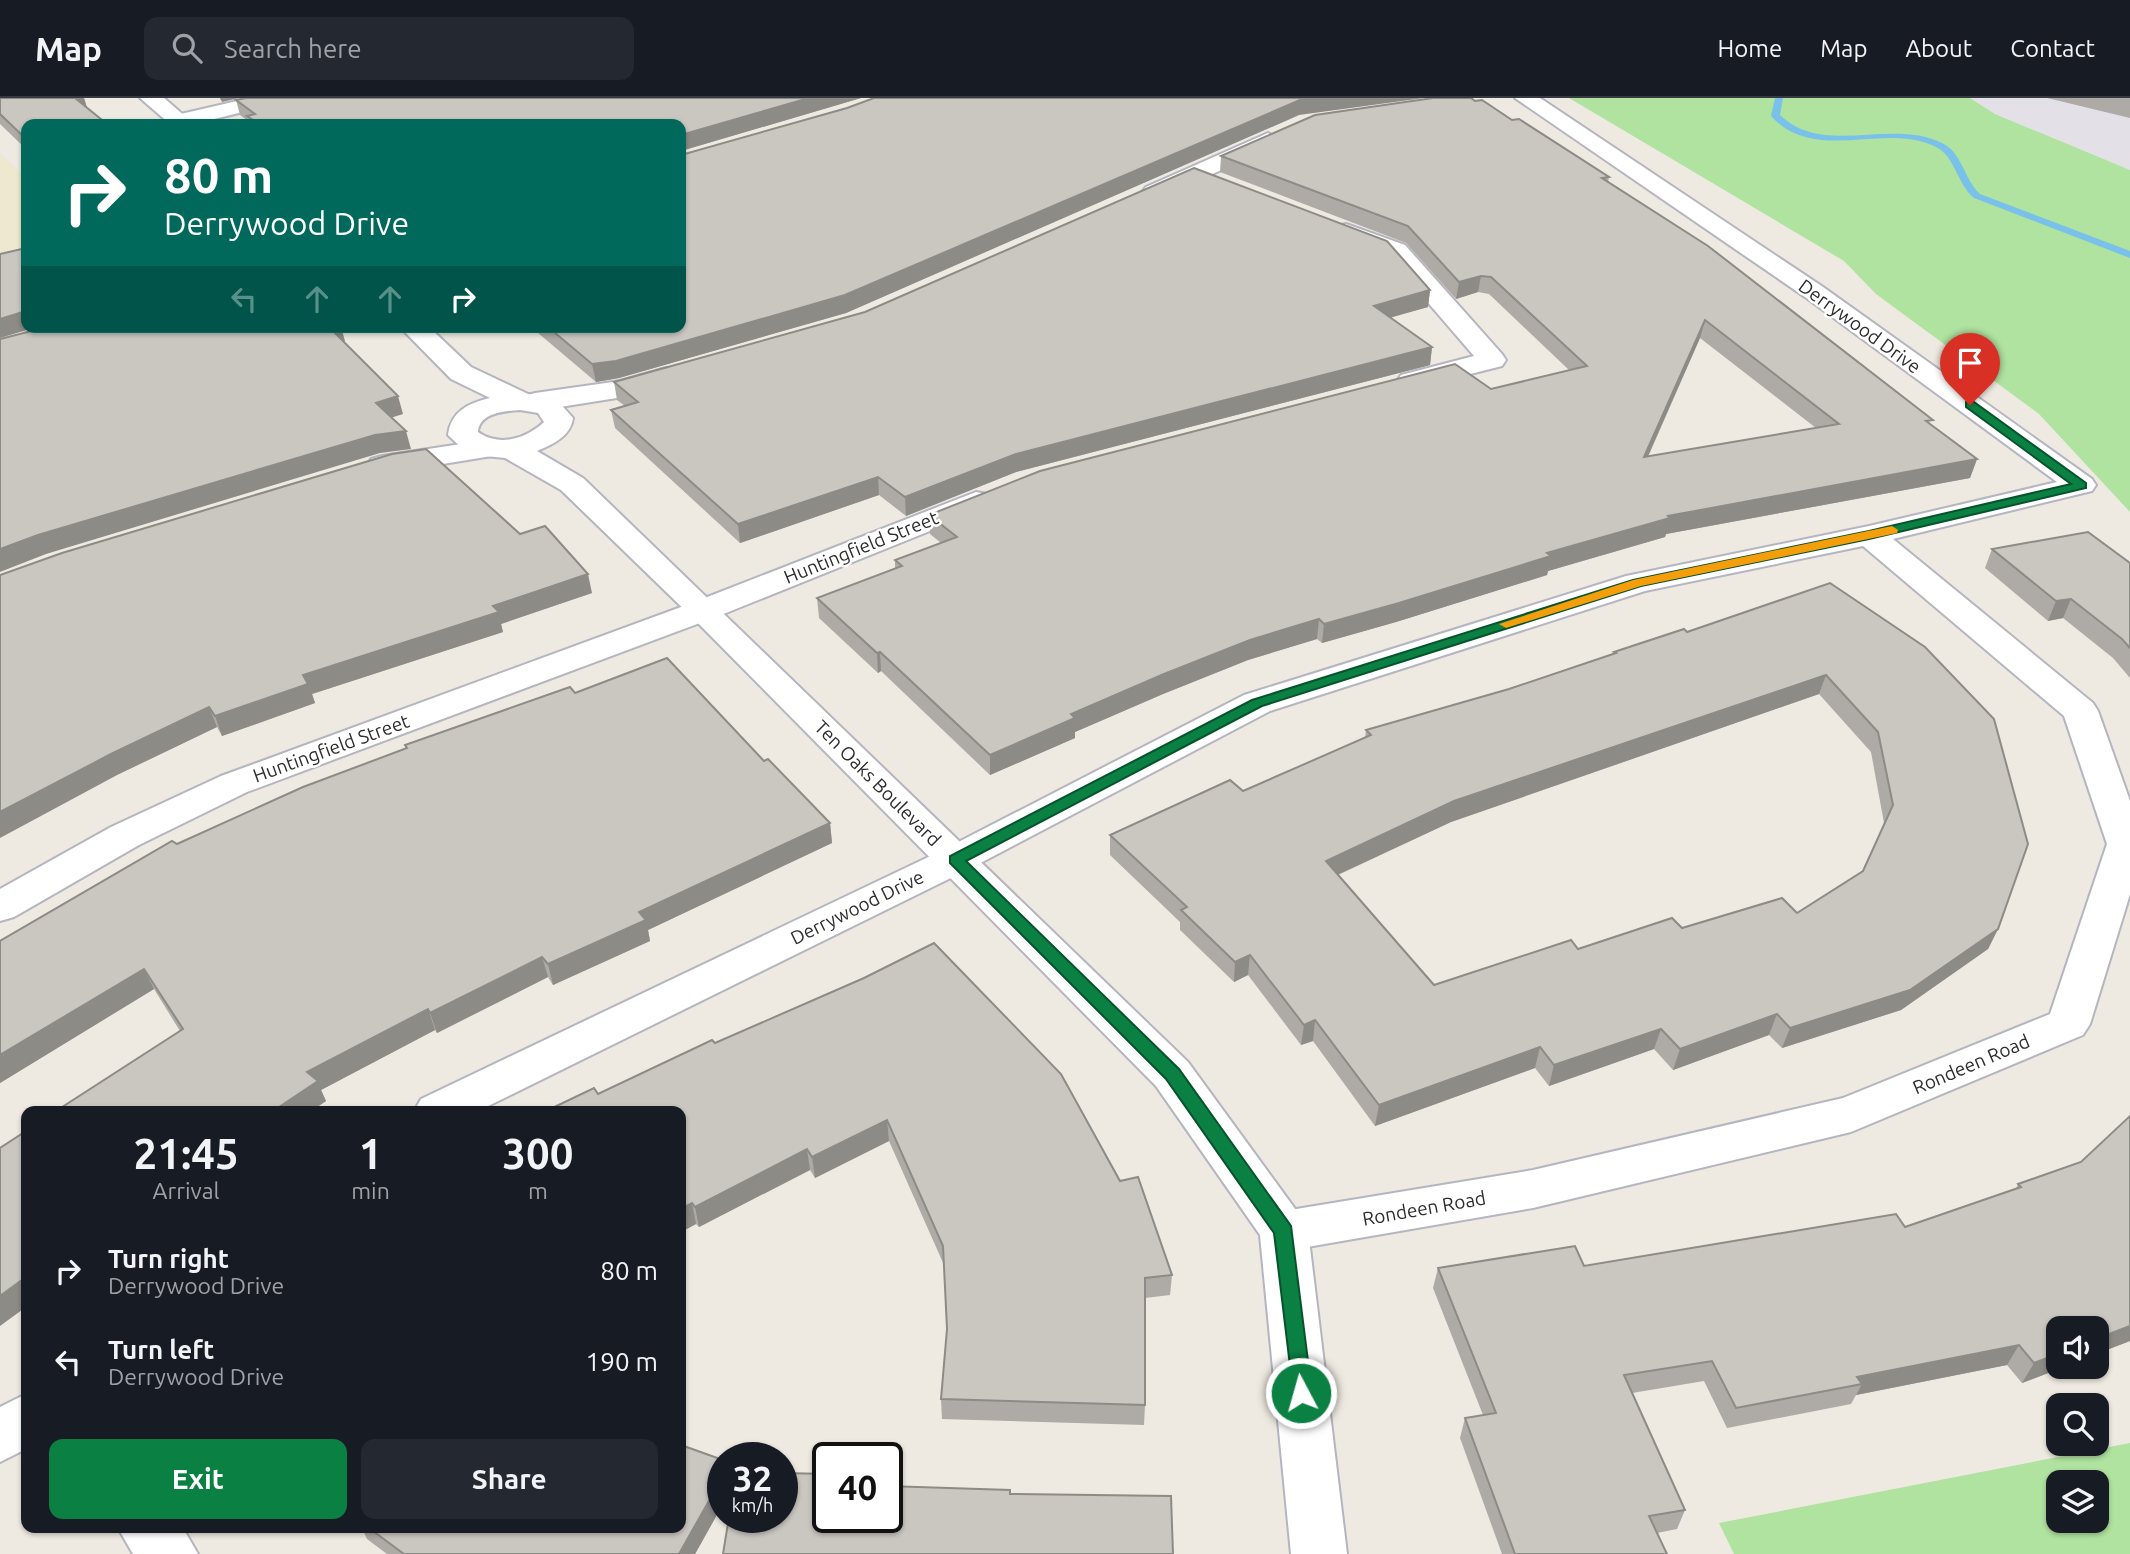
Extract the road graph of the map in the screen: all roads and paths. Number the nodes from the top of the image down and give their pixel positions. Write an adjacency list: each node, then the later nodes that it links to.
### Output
1 (150, 98): 4 (street)
2 (277, 98): 5 (street)
3 (1526, 98): 24 (street, Derrywood Drive)
4 (176, 119)
5 (196, 119)
6 (1295, 128): 7 (street)
7 (1196, 174): 8 (street); 9 (street)
8 (1233, 188)
9 (1133, 201)
10 (1321, 222): 14 (street)
11 (419, 333): 13 (street)
12 (688, 370): 15 (street)
13 (461, 373): 16 (street); 17 (street)
14 (1386, 387)
15 (623, 389): 16 (street); 18 (street)
16 (527, 402): 17 (street); 18 (street)
17 (471, 416): 19 (street, Ten Oaks Boulevard); 20 (street)
18 (555, 429): 19 (street); 22 (street, Ten Oaks Boulevard)
19 (502, 448): 20 (street); 22 (street, Ten Oaks Boulevard)
20 (393, 462): 21 (street)
21 (352, 474)
22 (572, 484): 25 (street, Ten Oaks Boulevard)
23 (1002, 491): 25 (street, Huntingfield Street)
24 (1869, 535): 26 (street, Derrywood Drive); 29 (street, Rondeen Road)
25 (704, 610): 26 (street, Ten Oaks Boulevard); 27 (street, Huntingfield Street)
26 (955, 860): 28 (street, Derrywood Drive); 29 (street, Ten Oaks Boulevard)
27 (0, 907)
28 (447, 1106)
29 (1284, 1231): 34 (street, Ten Oaks Boulevard)
30 (21, 1422): 31 (street)
31 (0, 1438)
32 (151, 1533): 33 (street)
33 (170, 1554)
34 (1319, 1554)

